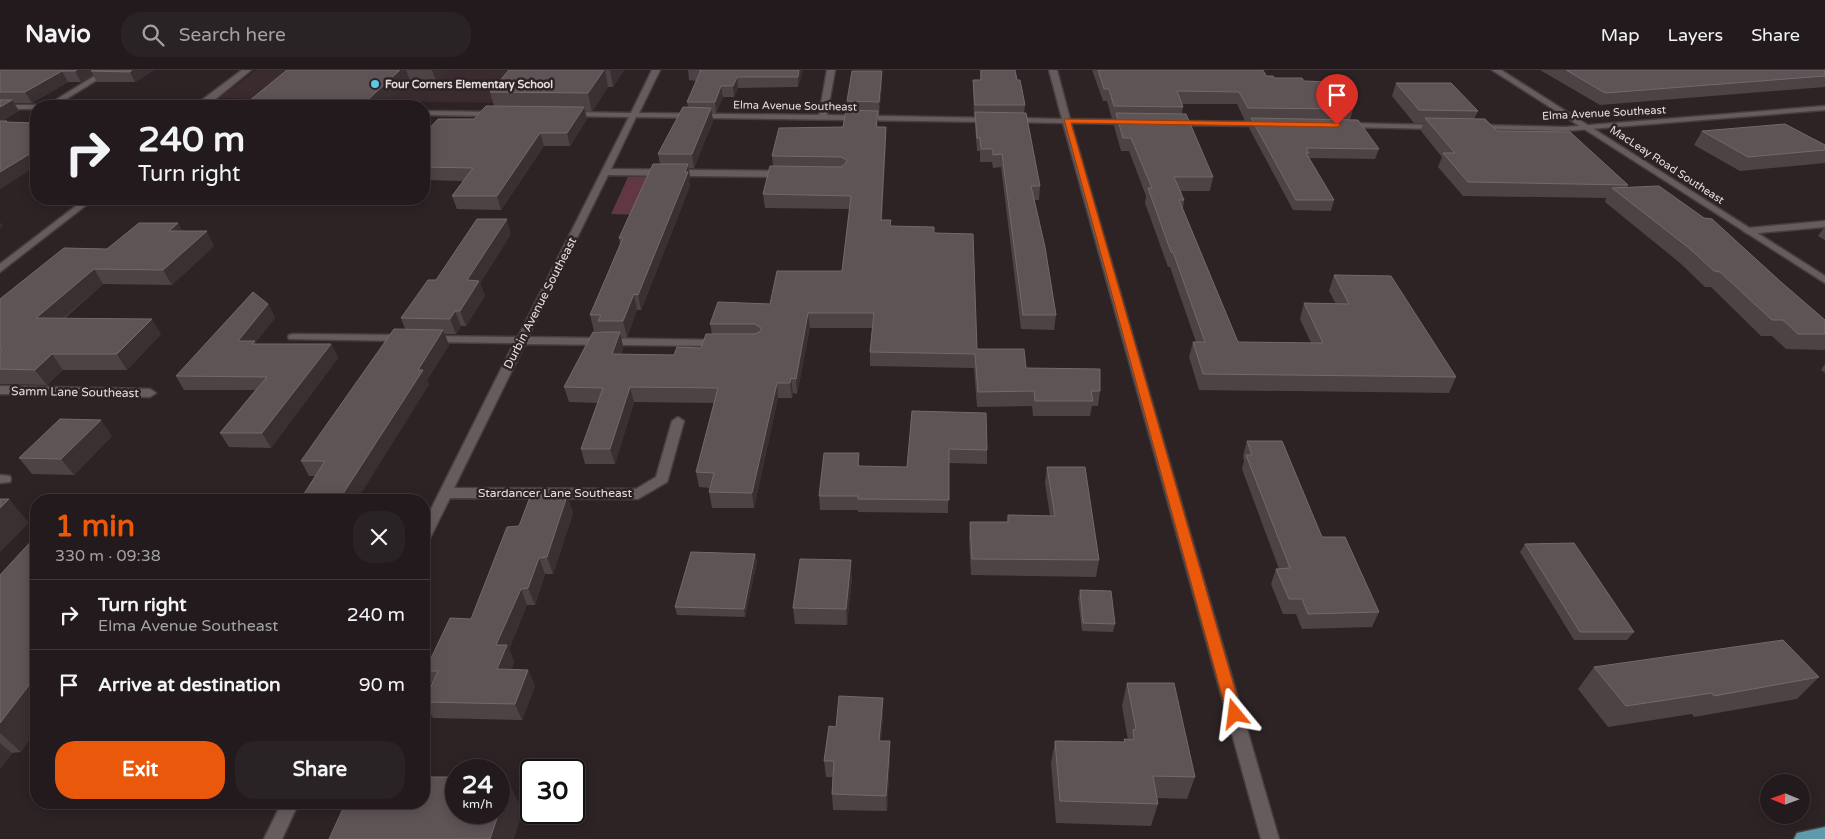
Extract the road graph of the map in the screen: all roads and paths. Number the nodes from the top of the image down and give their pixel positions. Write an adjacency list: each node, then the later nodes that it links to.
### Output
1 (109, 70): 7 (street)
2 (247, 70): 8 (street)
3 (656, 70): 15 (street, Durbin Avenue Southeast)
4 (830, 70): 16 (street)
5 (1053, 70): 17 (street)
6 (1496, 70): 24 (street, MacLeay Road Southeast)
7 (60, 100)
8 (208, 100)
9 (0, 107): 10 (street)
10 (30, 107)
11 (1825, 108): 24 (street, Elma Avenue Southeast)
12 (430, 113): 13 (street)
13 (509, 114)
14 (565, 114): 15 (street, Elma Avenue Southeast)
15 (634, 115): 16 (street, Elma Avenue Southeast); 25 (street, Durbin Avenue Southeast)
16 (823, 117): 17 (street, Elma Avenue Southeast)
17 (1067, 121): 18 (street, Elma Avenue Southeast); 43 (street)
18 (1145, 122)
19 (1164, 122): 20 (street)
20 (1271, 124)
21 (1340, 125): 22 (street)
22 (1448, 127)
23 (1467, 127): 24 (street, Elma Avenue Southeast)
24 (1587, 127): 29 (street, MacLeay Road Southeast)
25 (606, 172): 26 (street); 33 (street, Durbin Avenue Southeast)
26 (796, 174)
27 (82, 205): 30 (street)
28 (1825, 224): 29 (street)
29 (1748, 231): 31 (street, MacLeay Road Southeast)
30 (0, 270)
31 (1825, 280)
32 (293, 337): 33 (street)
33 (522, 340): 34 (street); 38 (street, Durbin Avenue Southeast)
34 (728, 344)
35 (0, 390): 36 (street, Samm Lane Southeast)
36 (150, 393)
37 (678, 421): 38 (street, Stardancer Lane Southeast)
38 (445, 493): 39 (street, Durbin Avenue Southeast)
39 (430, 517)
40 (288, 809): 42 (street)
41 (1825, 836): 44 (main road)
42 (273, 839)
43 (1270, 839)
44 (1803, 839)

